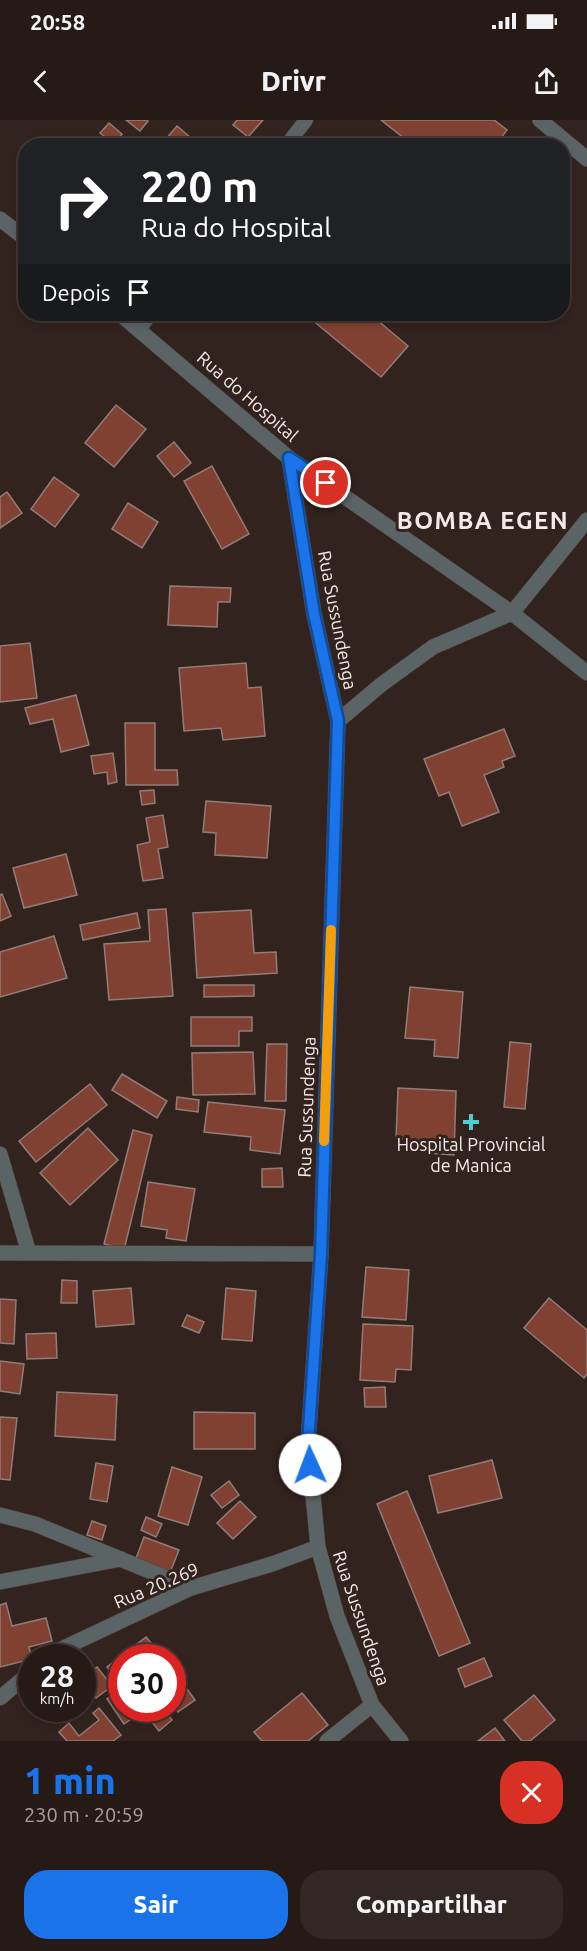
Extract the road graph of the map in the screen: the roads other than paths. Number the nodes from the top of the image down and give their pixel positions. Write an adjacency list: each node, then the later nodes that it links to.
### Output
1 (306, 120): 3 (lane)
2 (540, 120): 4 (street)
3 (292, 138)
4 (562, 138)
5 (570, 145): 6 (street)
6 (587, 159)
7 (0, 219): 8 (street)
8 (18, 233)
9 (129, 321): 11 (street, Rua do Hospital)
10 (146, 321): 11 (lane)
11 (139, 329): 12 (street, Rua do Hospital)
12 (289, 458): 14 (street, Rua do Hospital); 16 (street, Rua Sussundenga)
13 (587, 520): 14 (street)
14 (512, 613): 15 (street, Rua do Hospital); 16 (street)
15 (587, 673)
16 (338, 721): 20 (street, Rua Sussundenga)
17 (0, 1154): 19 (street)
18 (0, 1253): 19 (street)
19 (29, 1253): 20 (street)
20 (321, 1254): 22 (street, Rua Sussundenga)
21 (0, 1515): 23 (street)
22 (318, 1547): 25 (street, Rua 20.269); 29 (street, Rua Sussundenga)
23 (121, 1559): 24 (street); 25 (street)
24 (0, 1582)
25 (191, 1588): 26 (street, Rua 20.269)
26 (72, 1644)
27 (18, 1683): 28 (street)
28 (0, 1698)
29 (372, 1705): 30 (street); 31 (street, Rua Sussundenga)
30 (327, 1741)
31 (401, 1741)

